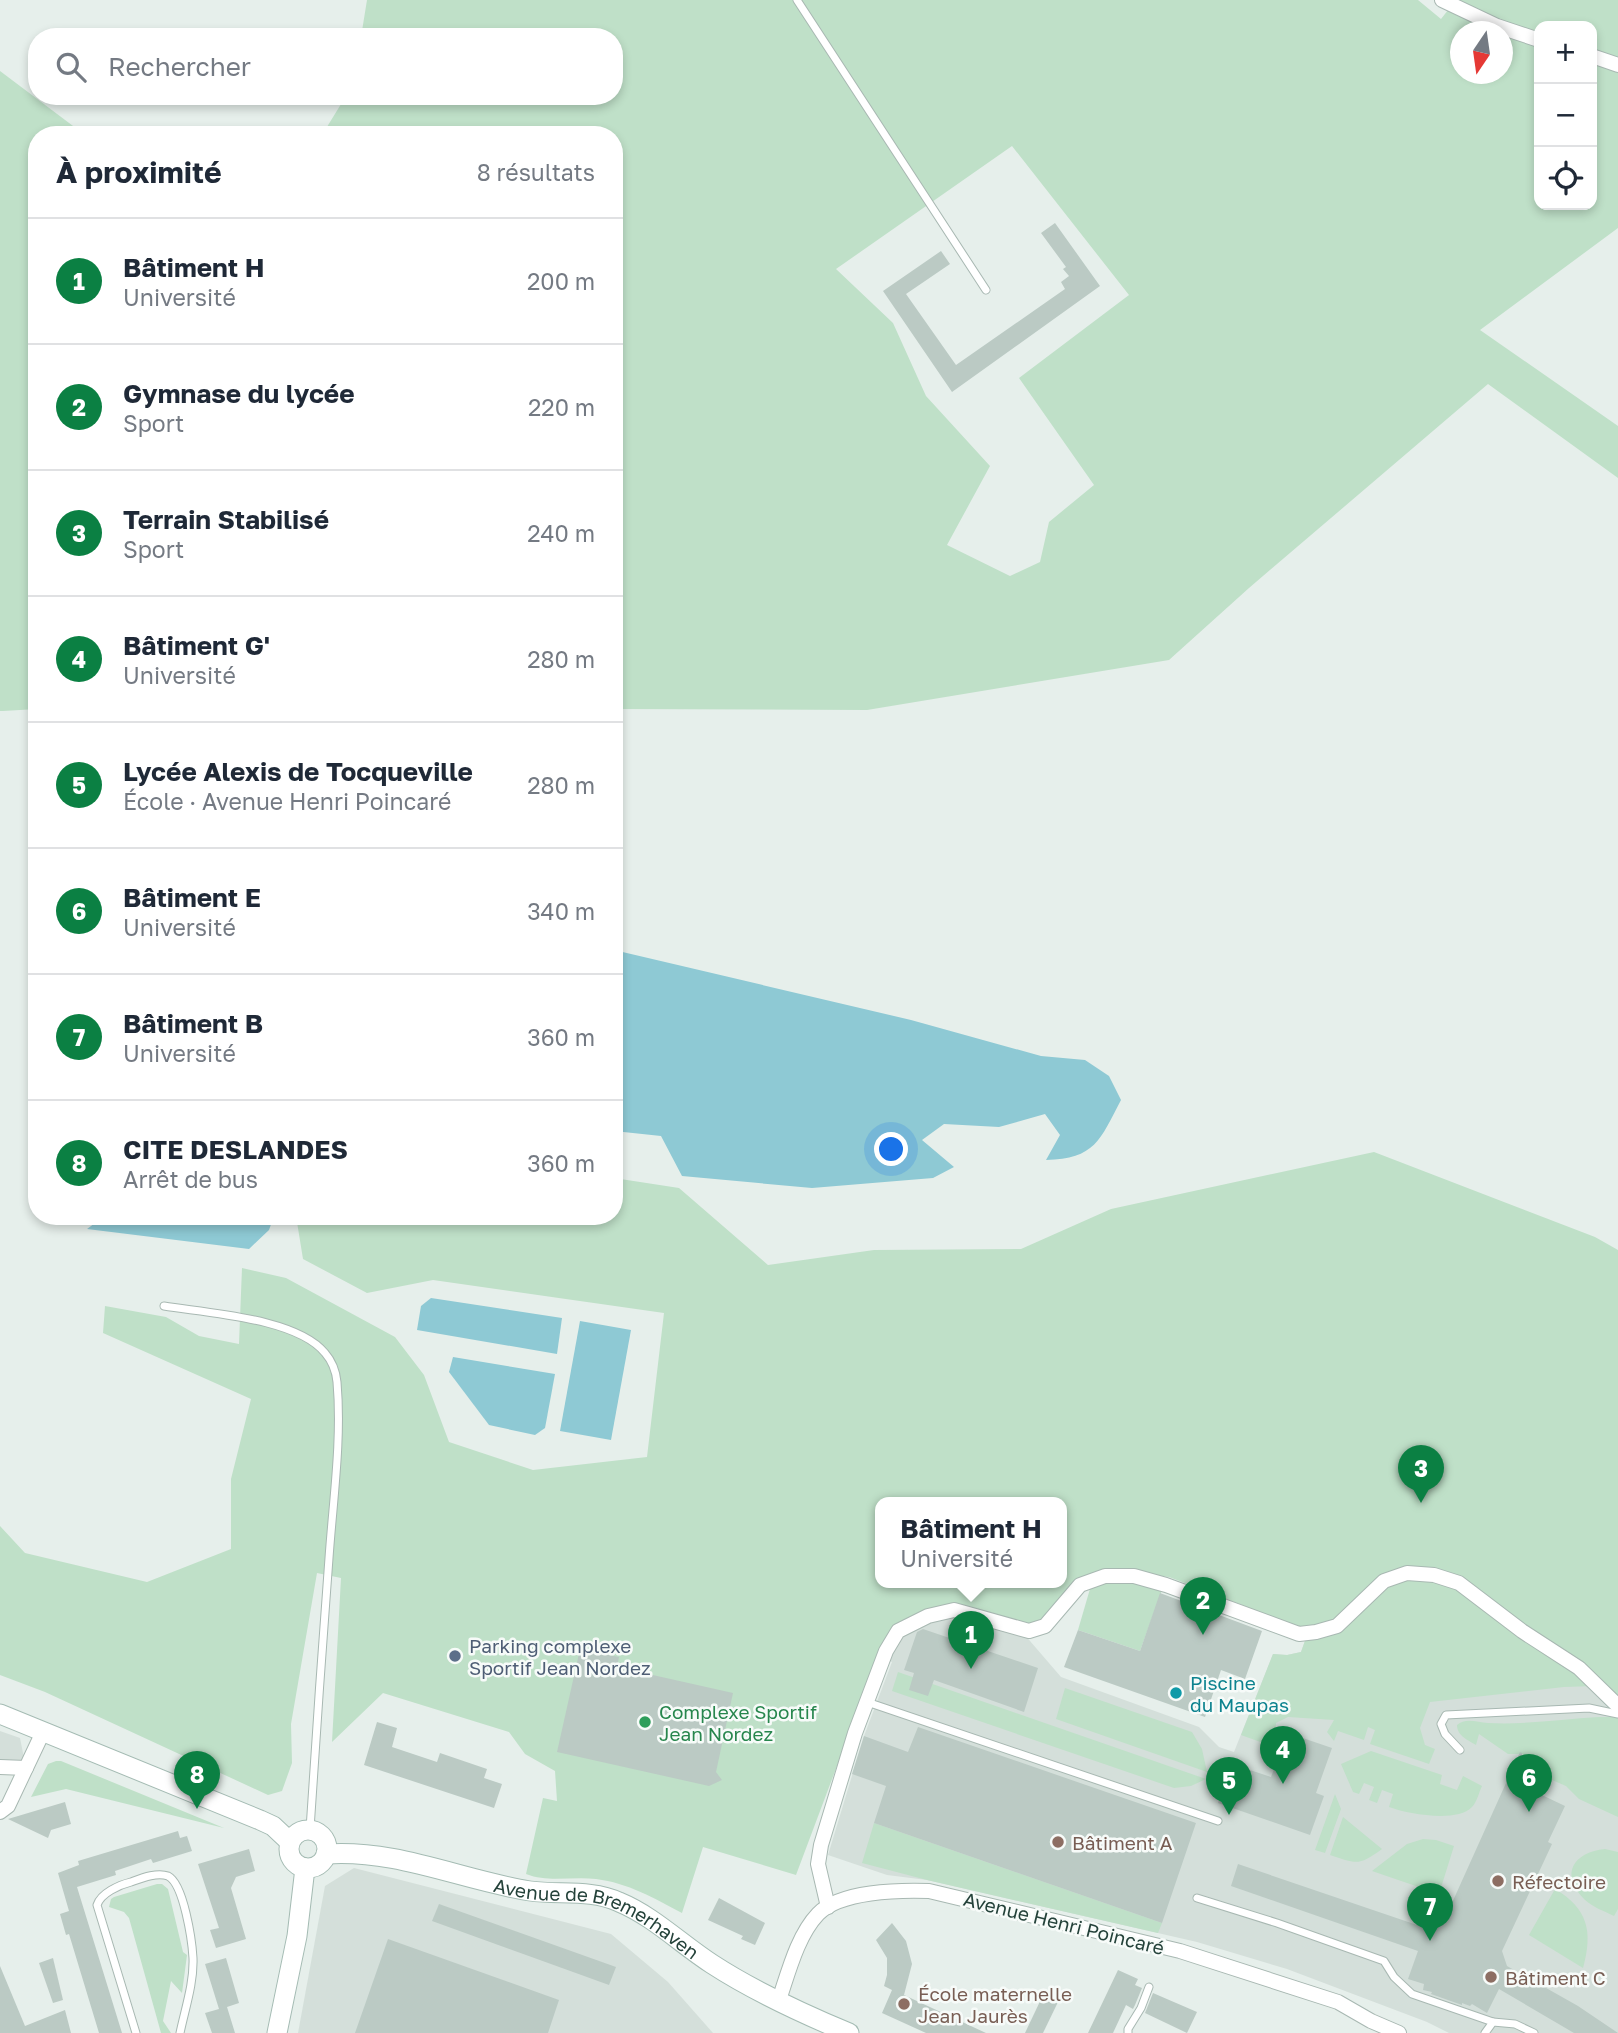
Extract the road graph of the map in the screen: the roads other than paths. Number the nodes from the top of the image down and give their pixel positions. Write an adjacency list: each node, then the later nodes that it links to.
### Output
1 (797, 0): 6 (lane)
2 (1442, 0): 3 (street)
3 (1534, 38)
4 (1597, 58): 5 (street)
5 (1618, 65)
6 (986, 290)
7 (164, 1306): 18 (lane)
8 (867, 1702): 9 (street); 17 (lane); 23 (street)
9 (1618, 1706)
10 (0, 1714): 12 (street)
11 (1618, 1714): 13 (lane)
12 (43, 1732): 15 (street); 19 (street)
13 (1460, 1750)
14 (0, 1767): 15 (street)
15 (26, 1768): 16 (street)
16 (0, 1812)
17 (1218, 1821)
18 (310, 1829): 19 (street); 20 (street)
19 (290, 1842): 21 (street)
20 (326, 1854): 21 (street); 25 (street, Avenue de Bremerhaven)
21 (305, 1868): 30 (street)
22 (1197, 1898): 26 (lane)
23 (828, 1907): 25 (street, Avenue Henri Poincaré); 33 (street, Avenue Henri Poincaré)
24 (1149, 1987): 32 (lane)
25 (778, 2003): 27 (street, Avenue de Bremerhaven)
26 (1493, 2022): 34 (lane); 35 (lane)
27 (826, 2029): 31 (street, Avenue de Bremerhaven)
28 (136, 2033): 29 (lane)
29 (180, 2033)
30 (277, 2033)
31 (849, 2033)
32 (1128, 2033)
33 (1399, 2033)
34 (1485, 2033)
35 (1534, 2033)

